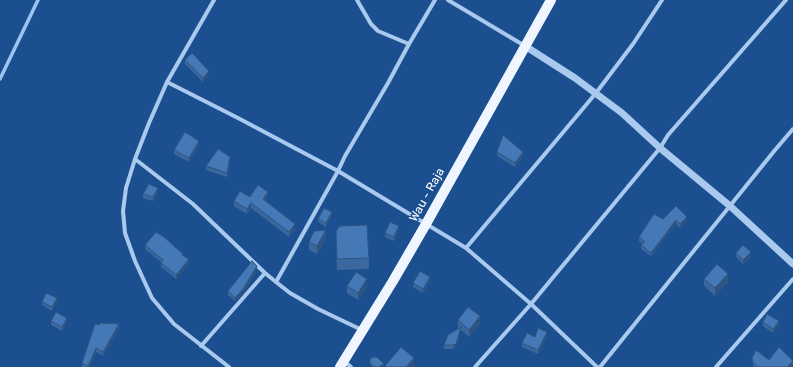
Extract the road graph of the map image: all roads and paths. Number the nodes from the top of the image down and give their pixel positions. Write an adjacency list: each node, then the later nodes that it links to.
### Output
1 (214, 0): 10 (street)
2 (357, 0): 8 (street)
3 (435, 0): 8 (street)
4 (448, 0): 9 (street)
5 (551, 0): 9 (main road, Wau - Raja)
6 (662, 0): 11 (street)
7 (786, 0): 13 (street)
8 (409, 44): 15 (street)
9 (525, 46): 11 (street); 17 (main road, Wau - Raja)
10 (168, 82): 14 (street); 15 (street)
11 (596, 93): 13 (street); 18 (street)
12 (793, 129): 16 (street)
13 (660, 148): 16 (street); 23 (street)
14 (135, 159): 20 (street); 25 (street)
15 (338, 171): 17 (street); 22 (street)
16 (730, 206): 19 (street); 30 (street)
17 (426, 224): 18 (street); 24 (main road, Wau - Raja)
18 (466, 248): 23 (street)
19 (793, 264)
20 (265, 273): 22 (street); 25 (street)
21 (793, 279): 31 (street)
22 (276, 282): 24 (street)
23 (531, 304): 28 (street); 29 (street)
24 (362, 330): 26 (main road, Wau - Raja)
25 (201, 346): 27 (street)
26 (345, 365)
27 (229, 367)
28 (475, 367)
29 (597, 367)
30 (600, 367)
31 (716, 367)

